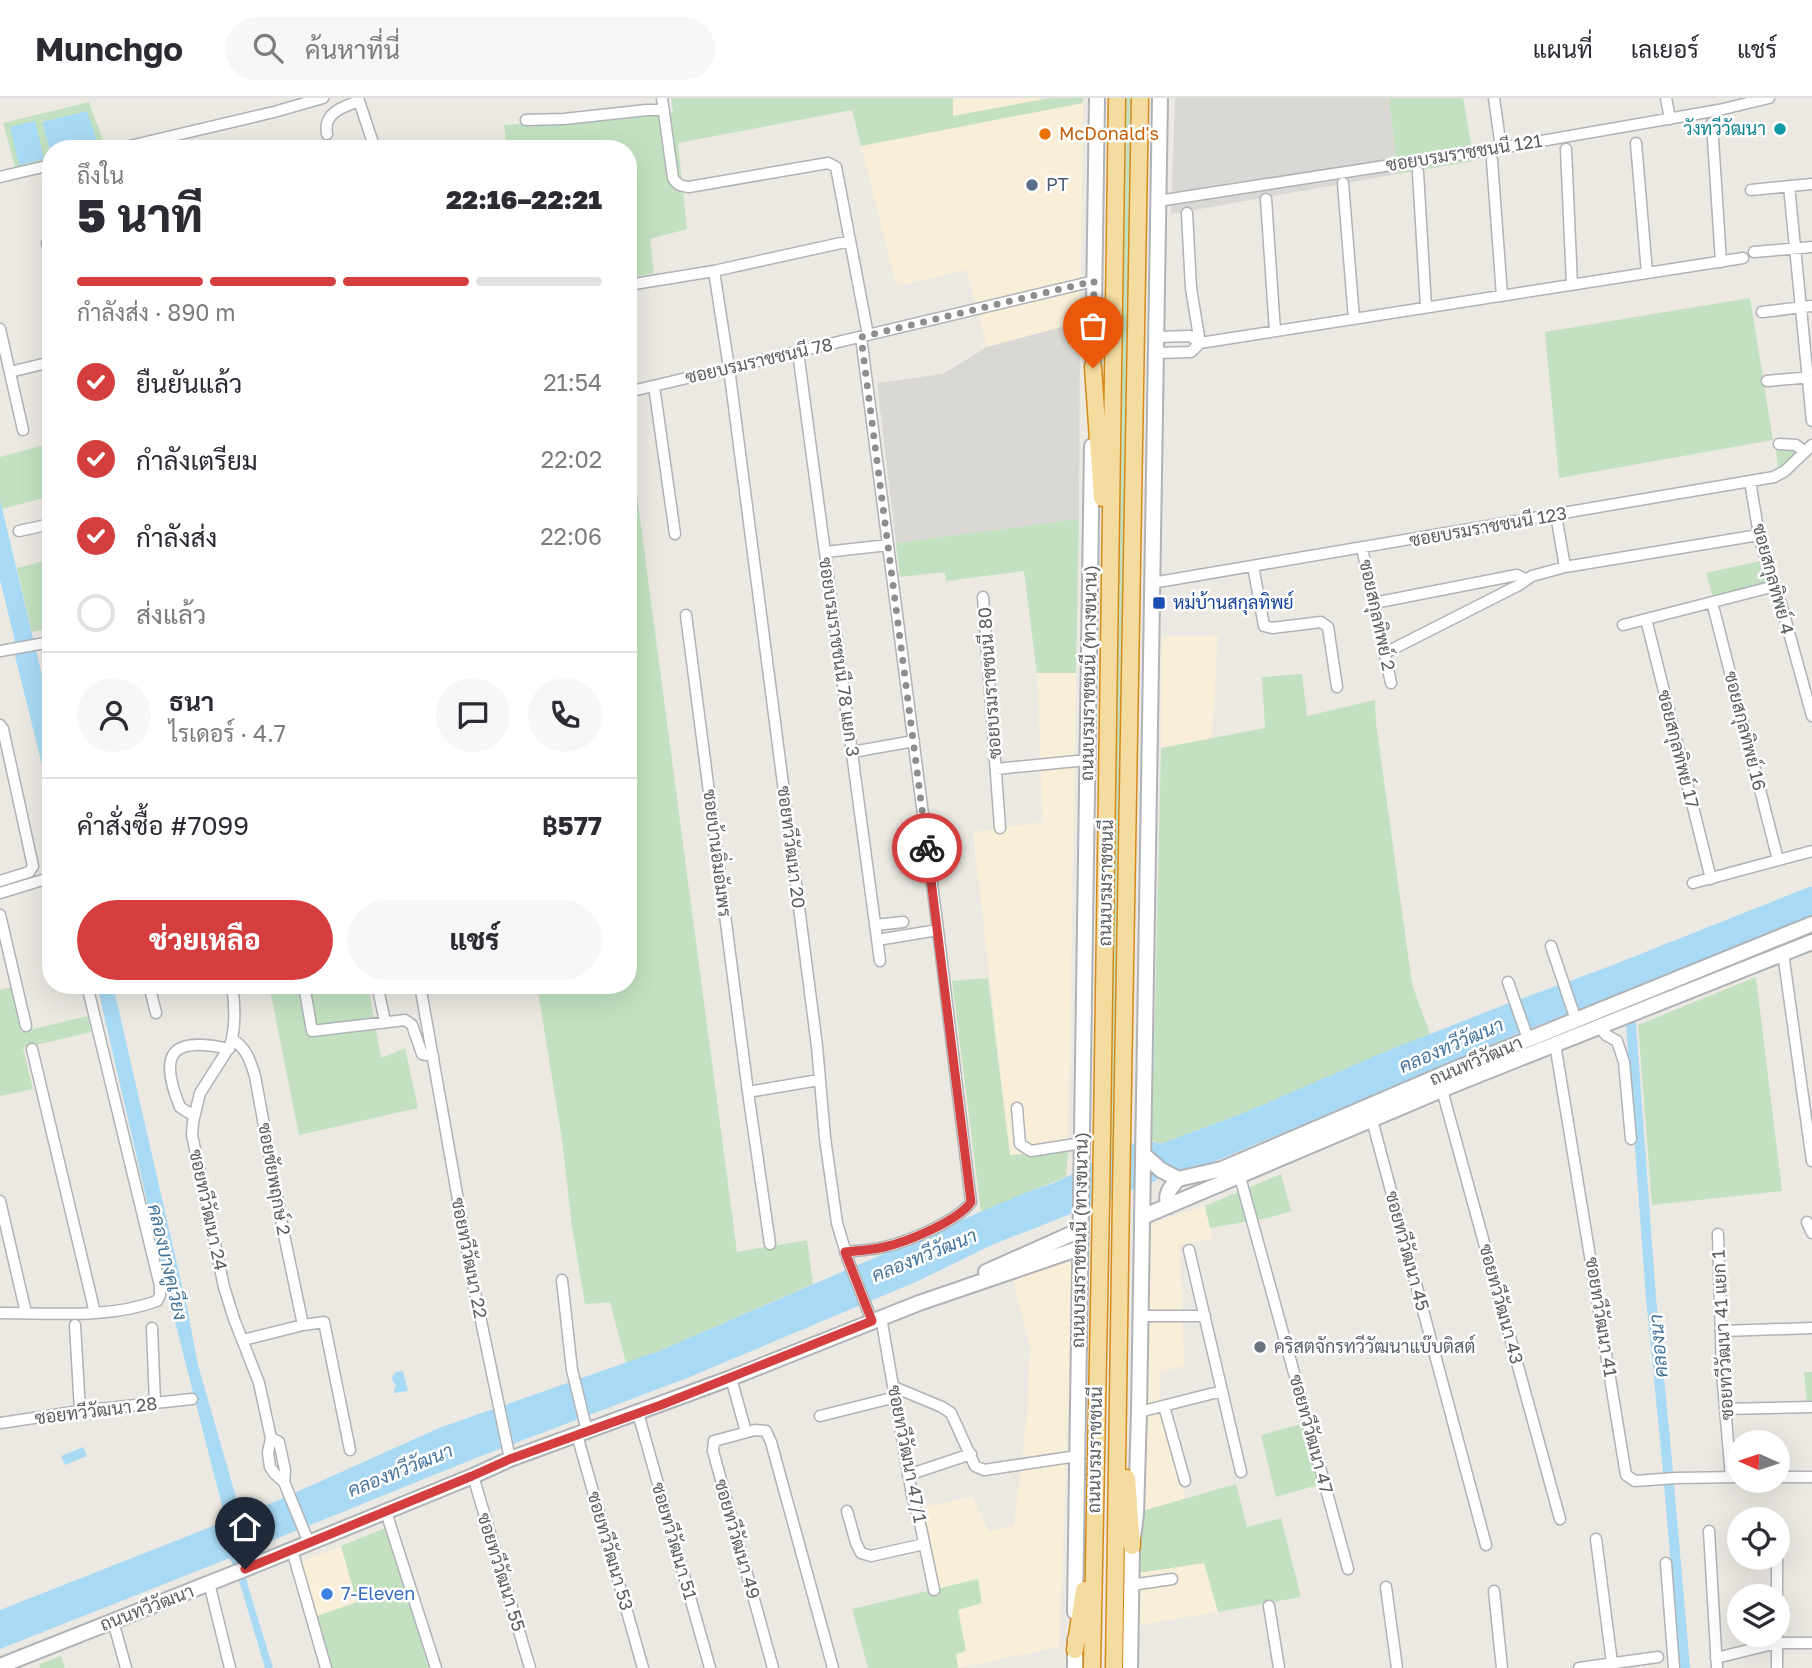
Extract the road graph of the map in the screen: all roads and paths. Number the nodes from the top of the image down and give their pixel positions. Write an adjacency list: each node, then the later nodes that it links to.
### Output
1 (323, 98): 16 (street)
2 (662, 98): 11 (street)
3 (1097, 98): 40 (main road, ถนนบรมราชชนนี (ทางขนาน))
4 (1118, 98): 81 (highway, ถนนบรมราชชนนี)
5 (1140, 98): 171 (highway, ถนนบรมราชชนนี)
6 (1160, 98): 30 (main road)
7 (1494, 98): 19 (street)
8 (1666, 98): 12 (street)
9 (1769, 98): 12 (street, ซอยบรมราชชนนี 121)
10 (358, 100): 15 (street); 17 (street)
11 (664, 110): 13 (street); 32 (street)
12 (1670, 119): 19 (street, ซอยบรมราชชนนี 121)
13 (526, 120)
14 (1712, 124): 37 (street)
15 (327, 134)
16 (155, 140)
17 (372, 140)
18 (1636, 143): 39 (street)
19 (1501, 148): 30 (street, ซอยบรมราชชนนี 121)
20 (1566, 149): 42 (street)
21 (1492, 160): 43 (street)
22 (42, 167): 24 (street)
23 (1418, 172): 44 (street)
24 (0, 177)
25 (1343, 183): 47 (street)
26 (1812, 184): 27 (street)
27 (1789, 186): 28 (street); 34 (street)
28 (1751, 190)
29 (1266, 199): 49 (street)
30 (1158, 201): 51 (main road)
31 (1187, 213): 52 (street)
32 (849, 241): 38 (street); 50 (street)
33 (1812, 247): 34 (street)
34 (1796, 249): 35 (street); 45 (street)
35 (1754, 252)
36 (1743, 258): 37 (street)
37 (1721, 262): 39 (street)
38 (714, 271): 41 (street); 56 (street, ซอยทวีวัฒนา 20)
39 (1647, 273): 42 (street)
40 (1094, 281): 50 (street, ซอยบรมราชชนนี 78); 57 (main road, ถนนบรมราชชนนี (ทางขนาน))
41 (637, 284)
42 (1572, 285): 43 (street)
43 (1502, 296): 44 (street)
44 (1426, 307): 47 (street)
45 (1807, 307): 46 (street); 59 (street)
46 (1762, 312)
47 (1354, 318): 49 (street)
48 (0, 329): 58 (street)
49 (1275, 331): 52 (street)
50 (864, 336): 53 (street, ซอยบรมราชชนนี 78); 73 (street)
51 (1156, 337): 52 (street); 54 (main road)
52 (1199, 343): 54 (street)
53 (798, 352): 56 (street, ซอยบรมราชชนนี 78); 75 (street, ซอยบรมราชชนนี 78 แยก 3)
54 (1156, 353): 79 (main road)
55 (42, 364): 58 (street)
56 (729, 368): 61 (street, ซอยบรมราชชนนี 78); 134 (street, ซอยทวีวัฒนา 20)
57 (1093, 368): 81 (highway); 97 (main road, ถนนบรมราชชนนี (ทางขนาน))
58 (10, 372): 64 (street)
59 (1810, 377): 60 (street); 63 (street)
60 (1767, 381)
61 (654, 386): 62 (street, ซอยบรมราชชนนี 78); 71 (street)
62 (637, 390)
63 (1812, 421)
64 (23, 430)
65 (1779, 444): 66 (street)
66 (1809, 449): 67 (street, ซอยบรมราชชนนี 123)
67 (1750, 481): 68 (street, ซอยบรมราชชนนี 123); 72 (street, ซอยสกุลทิพย์ 4)
68 (1556, 515): 74 (street, ซอยบรมราชชนนี 123); 77 (street)
69 (42, 526): 70 (street)
70 (19, 531)
71 (675, 534)
72 (1759, 535): 77 (street); 80 (street, ซอยสกุลทิพย์ 4)
73 (888, 545): 75 (street); 95 (street)
74 (1362, 548): 76 (street, ซอยบรมราชชนนี 123); 84 (street, ซอยสกุลทิพย์ 2)
75 (825, 552): 96 (street, ซอยบรมราชชนนี 78 แยก 3)
76 (1253, 566): 79 (street, ซอยบรมราชชนนี 123); 92 (street)
77 (1565, 567): 78 (street)
78 (1525, 579): 84 (street); 90 (street)
79 (1152, 583): 142 (main road)
80 (1775, 586): 83 (street); 93 (street, ซอยสกุลทิพย์ 4)
81 (1110, 595): 203 (highway, ถนนบรมราชชนนี)
82 (983, 597): 98 (street, ซอยบรมราชชนนี 80)
83 (1712, 602): 86 (street); 101 (street, ซอยสกุลทิพย์ 16)
84 (1374, 603): 90 (street, ซอยสกุลทิพย์ 2)
85 (686, 615): 136 (street, ซอยบ้านอิ่มอัมพร)
86 (1646, 618): 87 (street); 102 (street, ซอยสกุลทิพย์ 17)
87 (1623, 625)
88 (42, 644): 89 (street)
89 (0, 651)
90 (1385, 653): 91 (street, ซอยสกุลทิพย์ 2)
91 (1391, 683)
92 (1337, 687)
93 (1812, 716)
94 (0, 725): 104 (street)
95 (914, 741): 96 (street); 111 (street)
96 (852, 752): 110 (street, ซอยบรมราชชนนี 78 แยก 3)
97 (1087, 760): 98 (street, ซอยบรมราชชนนี 80); 141 (main road, ถนนบรมราชชนนี (ทางขนาน))
98 (996, 769): 99 (street, ซอยบรมราชชนนี 80)
99 (1000, 828)
100 (1812, 851): 101 (street)
101 (1778, 860): 102 (street)
102 (1711, 879): 105 (street)
103 (42, 880): 106 (street)
104 (0, 881)
105 (1693, 883)
106 (0, 893)
107 (0, 915): 127 (street)
108 (903, 922): 110 (street)
109 (1812, 923): 125 (main road, ถนนทวีวัฒนา)
110 (875, 925): 112 (street, ซอยบรมราชชนนี 78 แยก 3)
111 (938, 930): 112 (street); 156 (street)
112 (877, 940): 116 (street, ซอยบรมราชชนนี 78 แยก 3)
113 (1812, 942): 115 (main road, ถนนทวีวัฒนา)
114 (1551, 946): 125 (street)
115 (1783, 954): 128 (main road, ถนนทวีวัฒนา); 143 (street)
116 (880, 961)
117 (1508, 982): 129 (street)
118 (88, 994): 161 (street)
119 (151, 994): 124 (street)
120 (233, 994): 130 (street)
121 (306, 994): 126 (street)
122 (379, 994): 126 (street)
123 (422, 994): 133 (street, ซอยทวีวัฒนา 22)
124 (156, 1013)
125 (1574, 1015): 129 (main road, ถนนทวีวัฒนา)
126 (385, 1021): 133 (street)
127 (26, 1026)
128 (1599, 1027): 131 (main road, ถนนทวีวัฒนา); 140 (street)
129 (1526, 1035): 145 (main road, ถนนทวีวัฒนา)
130 (231, 1044): 138 (street, ซอยทวีวัฒนา 24); 138 (street); 166 (street, ซอยชัยพฤกษ์ 2)
131 (1555, 1044): 135 (main road, ถนนทวีวัฒนา); 195 (street, ซอยทวีวัฒนา 41)
132 (32, 1049): 161 (street)
133 (433, 1056): 189 (street, ซอยทวีวัฒนา 22)
134 (820, 1080): 136 (street); 156 (street, ซอยทวีวัฒนา 20)
135 (1442, 1090): 139 (main road, ถนนทวีวัฒนา); 201 (street, ซอยทวีวัฒนา 43)
136 (748, 1092): 153 (street, ซอยบ้านอิ่มอัมพร)
137 (1017, 1108): 141 (street)
138 (194, 1116): 170 (street, ซอยทวีวัฒนา 24)
139 (1372, 1120): 144 (main road, ถนนทวีวัฒนา); 207 (street, ซอยทวีวัฒนา 45)
140 (1631, 1139)
141 (1082, 1150): 150 (main road, ถนนบรมราชชนนี (ทางขนาน))
142 (1144, 1155): 145 (main road); 148 (main road)
143 (1812, 1161)
144 (1240, 1177): 147 (main road, ถนนทวีวัฒนา); 211 (street, ซอยทวีวัฒนา 47)
145 (1178, 1179): 147 (main road)
146 (0, 1201): 160 (street)
147 (1169, 1206): 148 (main road, ถนนทวีวัฒนา)
148 (1142, 1217): 162 (main road)
149 (1807, 1222): 151 (street)
150 (1080, 1230): 154 (main road, ถนนบรมราชชนนี (ทางขนาน)); 158 (main road, ถนนทวีวัฒนา)
151 (1812, 1233)
152 (1718, 1234): 169 (street, ซอยทวีวัฒนา 41 แยก 1)
153 (770, 1244)
154 (1080, 1248): 158 (main road, ถนนทวีวัฒนา); 191 (main road, ถนนบรมราชชนนี (ทางขนาน))
155 (1189, 1250): 163 (street)
156 (846, 1256): 164 (street, ซอยทวีวัฒนา 20)
157 (562, 1280): 185 (street, ซอยทวีวัฒนา 53)
158 (919, 1303): 164 (main road, ถนนทวีวัฒนา)
159 (0, 1313): 160 (street)
160 (26, 1313): 161 (street)
161 (95, 1313)
162 (1140, 1316): 163 (street); 181 (main road)
163 (1205, 1316): 173 (street)
164 (877, 1319): 172 (main road, ถนนทวีวัฒนา); 174 (street, ซอยทวีวัฒนา 47/1)
165 (75, 1325): 180 (street)
166 (303, 1325): 170 (street); 188 (street)
167 (152, 1328): 176 (street)
168 (1812, 1328): 169 (street)
169 (1722, 1332): 179 (street, ซอยทวีวัฒนา 41 แยก 1)
170 (243, 1340): 205 (street, ซอยทวีวัฒนา 24)
171 (1119, 1375): 208 (highway); 240 (highway, ถนนบรมราชชนนี)
172 (731, 1378): 182 (main road, ถนนทวีวัฒนา); 187 (street)
173 (1222, 1391): 177 (street); 192 (street)
174 (895, 1392): 183 (street); 190 (street); 193 (street, ซอยทวีวัฒนา 47/1)
175 (192, 1399): 176 (street, ซอยทวีวัฒนา 28)
176 (155, 1403): 180 (street, ซอยทวีวัฒนา 28)
177 (1164, 1406): 181 (street); 198 (street)
178 (1812, 1407): 179 (street)
179 (1726, 1409): 186 (street, ซอยทวีวัฒนา 41 แยก 1)
180 (80, 1411): 184 (street, ซอยทวีวัฒนา 28)
181 (1139, 1412): 208 (main road)
182 (638, 1413): 185 (main road, ถนนทวีวัฒนา); 235 (street, ซอยทวีวัฒนา 51)
183 (820, 1416)
184 (0, 1423)
185 (583, 1428): 189 (main road, ถนนทวีวัฒนา); 234 (street, ซอยทวีวัฒนา 53)
186 (1729, 1430)
187 (746, 1432): 236 (street, ซอยทวีวัฒนา 49); 237 (street)
188 (351, 1450)
189 (508, 1452): 194 (main road, ถนนทวีวัฒนา)
190 (971, 1454): 191 (street); 193 (street)
191 (1076, 1456): 224 (main road, ถนนบรมราชชนนี (ทางขนาน))
192 (1241, 1472)
193 (908, 1475): 206 (street, ซอยทวีวัฒนา 47/1)
194 (472, 1476): 200 (main road, ถนนทวีวัฒนา); 233 (street, ซอยทวีวัฒนา 55)
195 (1727, 1477)
196 (1790, 1477): 197 (street)
197 (1812, 1477)
198 (1185, 1481)
199 (847, 1511): 206 (street)
200 (386, 1512): 205 (main road, ถนนทวีวัฒนา); 232 (street)
201 (1560, 1519)
202 (1709, 1531): 227 (street)
203 (1093, 1533): 224 (highway); 239 (highway, ถนนบรมราชชนนี)
204 (1597, 1539): 226 (street)
205 (309, 1543): 209 (main road, ถนนทวีวัฒนา)
206 (924, 1544): 216 (street, ซอยทวีวัฒนา 47/1)
207 (1486, 1545)
208 (1132, 1546): 214 (main road)
209 (292, 1550): 213 (main road, ถนนทวีวัฒนา); 231 (street)
210 (1666, 1563): 246 (street)
211 (1348, 1569)
212 (1172, 1579): 214 (street)
213 (209, 1583): 219 (main road, ถนนทวีวัฒนา); 230 (street)
214 (1131, 1585): 241 (main road)
215 (1386, 1587): 243 (street)
216 (934, 1590)
217 (1494, 1591): 244 (street)
218 (1269, 1605): 242 (street)
219 (113, 1621): 228 (main road, ถนนทวีวัฒนา); 229 (street)
220 (1790, 1640): 221 (street)
221 (1812, 1643)
222 (1757, 1647): 227 (street)
223 (1777, 1647): 247 (street)
224 (1075, 1650): 238 (main road, ถนนบรมราชชนนี (ทางขนาน))
225 (1658, 1657): 226 (street)
226 (1612, 1662): 245 (street)
227 (1717, 1663)
228 (0, 1665)
229 (126, 1668)
230 (230, 1668)
231 (326, 1668)
232 (436, 1668)
233 (530, 1668)
234 (643, 1668)
235 (710, 1668)
236 (773, 1668)
237 (833, 1668)
238 (1075, 1668)
239 (1092, 1668)
240 (1114, 1668)
241 (1130, 1668)
242 (1279, 1668)
243 (1397, 1668)
244 (1502, 1668)
245 (1578, 1668)
246 (1674, 1668)
247 (1777, 1668)

